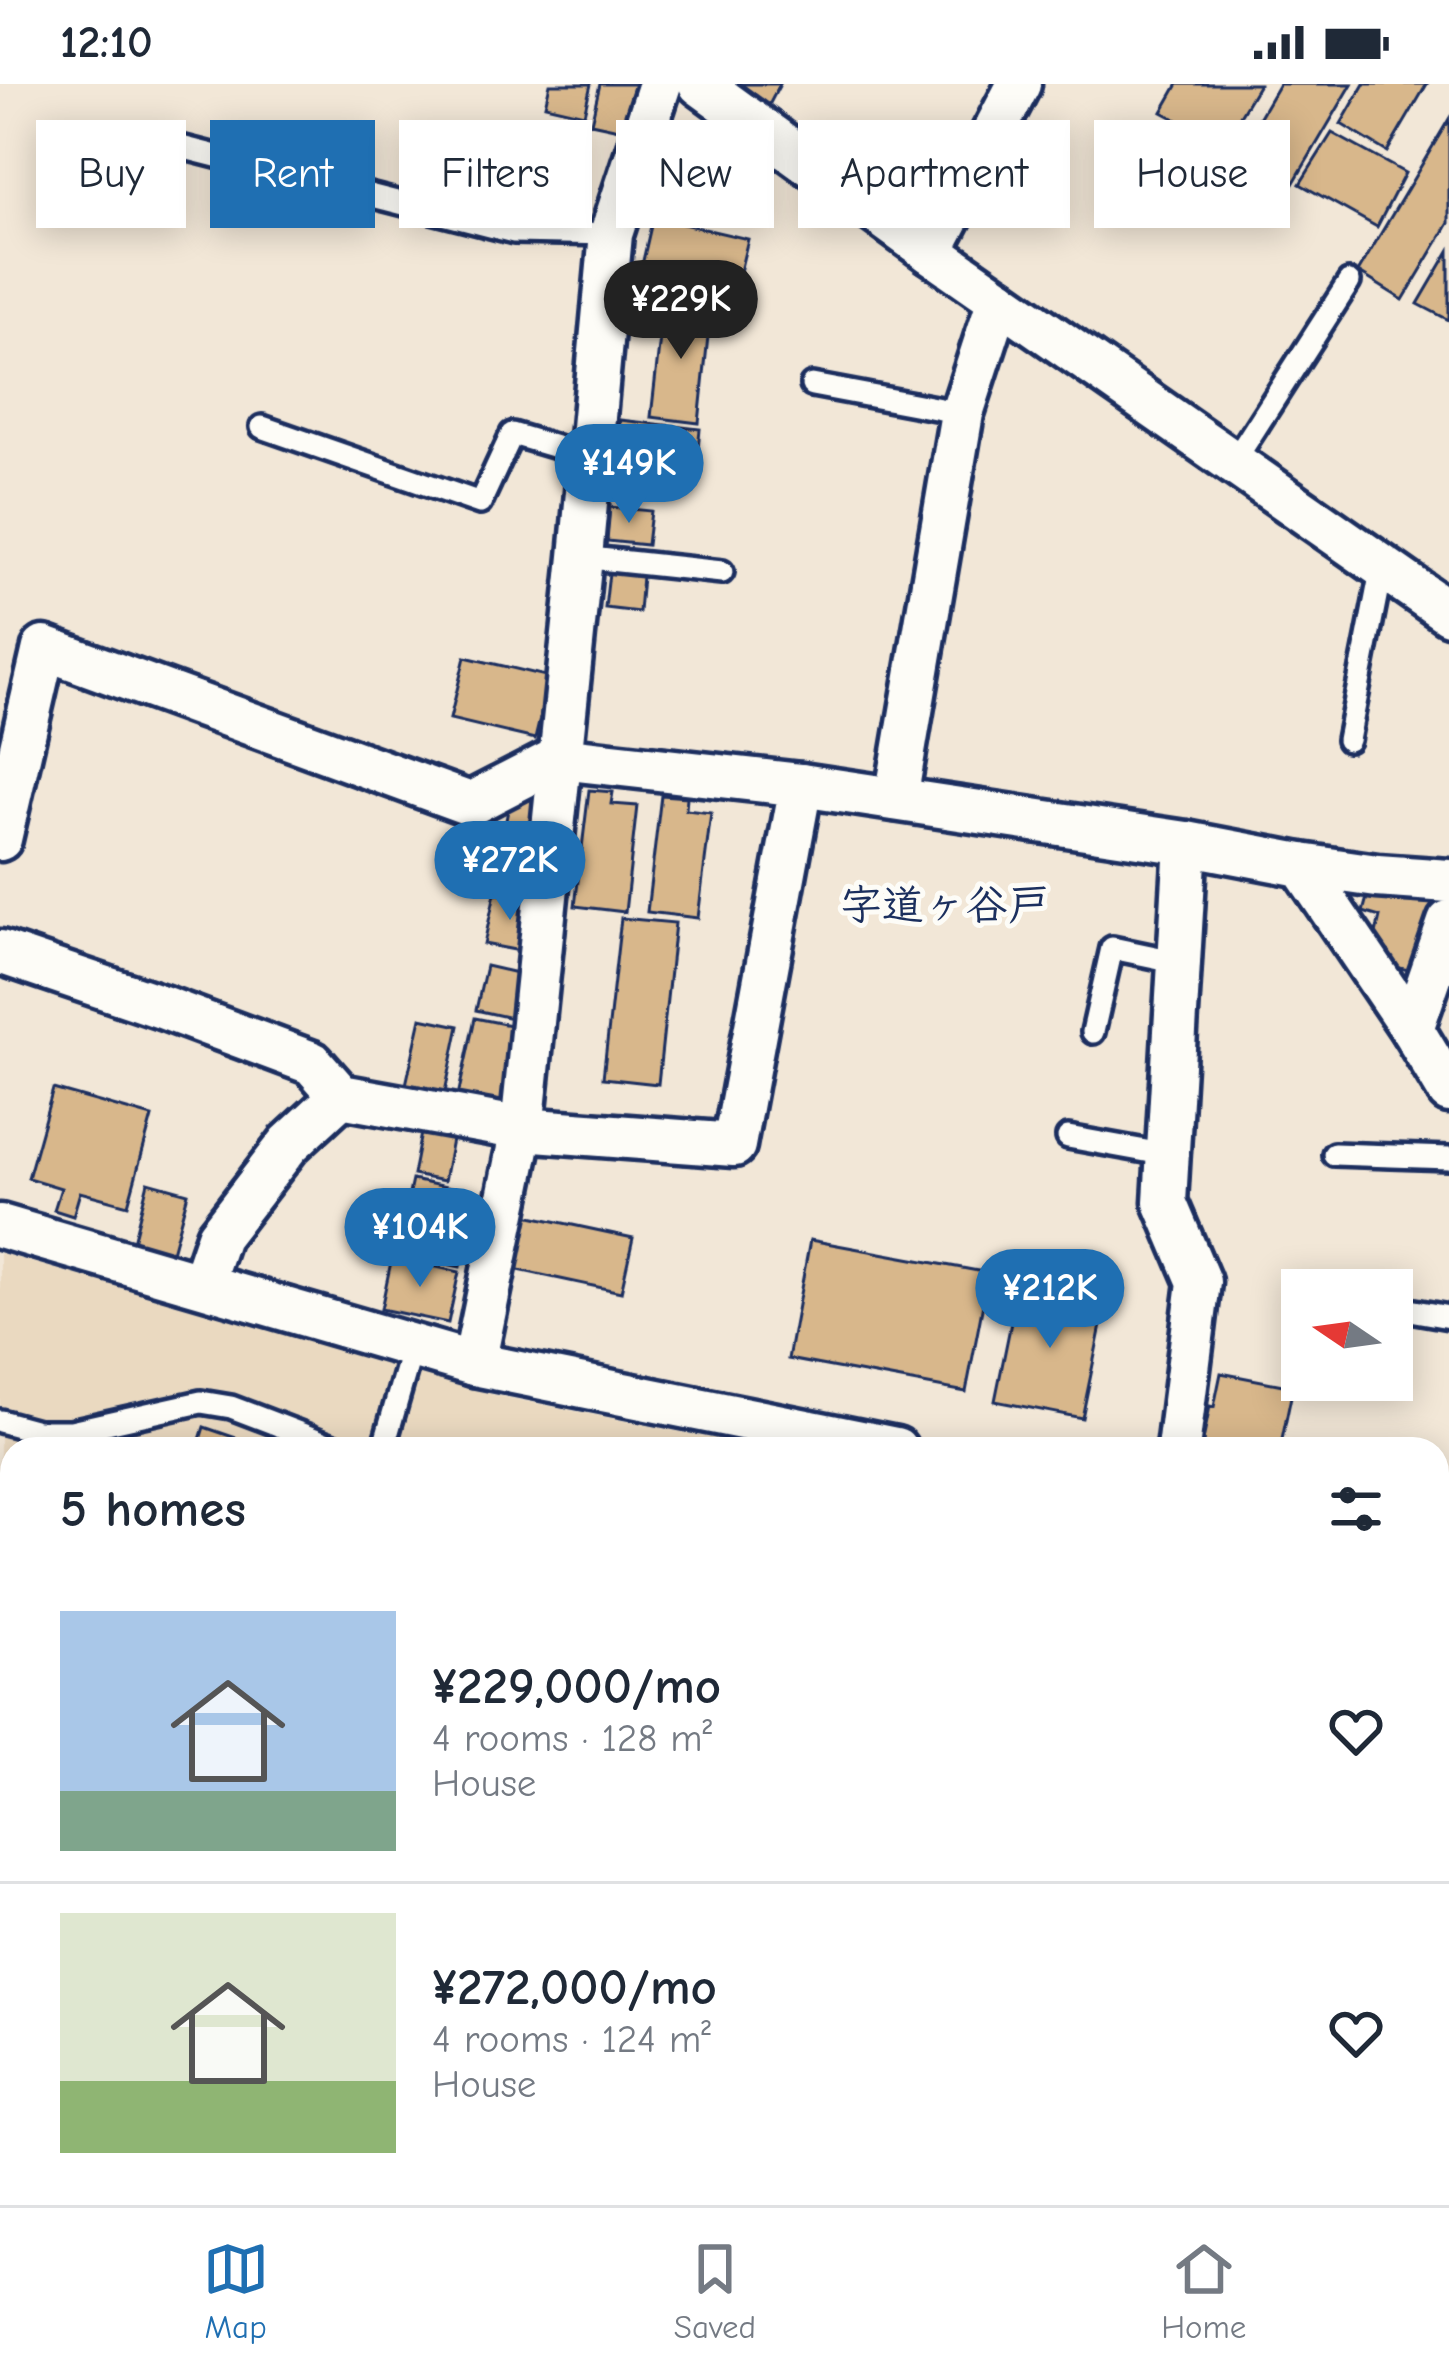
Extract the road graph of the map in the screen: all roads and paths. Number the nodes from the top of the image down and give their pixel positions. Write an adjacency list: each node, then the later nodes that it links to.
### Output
1 (660, 84): 5 (street)
2 (700, 84): 6 (street)
3 (1019, 84): 6 (street)
4 (186, 148): 5 (lane)
5 (610, 234): 12 (street)
6 (931, 252): 8 (street)
7 (1349, 282): 13 (lane)
8 (999, 299): 10 (street); 13 (street)
9 (812, 385): 10 (lane)
10 (962, 413): 21 (street)
11 (262, 427): 12 (lane)
12 (590, 457): 14 (street)
13 (1233, 463): 15 (street)
14 (581, 557): 16 (lane); 19 (street)
15 (1382, 566): 17 (street); 18 (lane)
16 (722, 572)
17 (1449, 613)
18 (1348, 740)
19 (559, 758): 20 (street); 22 (street); 33 (street)
20 (801, 784): 21 (street); 33 (street)
21 (896, 799): 23 (street)
22 (0, 839)
23 (1186, 843): 24 (street); 28 (street)
24 (1301, 865): 25 (street); 29 (street)
25 (1449, 881)
26 (1445, 949): 29 (street)
27 (0, 952): 32 (street)
28 (1179, 962): 30 (lane); 36 (street)
29 (1412, 1029): 31 (street)
30 (1093, 1033)
31 (1449, 1091)
32 (341, 1096): 33 (street); 39 (street)
33 (523, 1130): 43 (street)
34 (1068, 1137): 36 (lane)
35 (1334, 1154): 37 (lane)
36 (1168, 1155): 48 (street)
37 (1449, 1158)
38 (0, 1226): 39 (street)
39 (202, 1283): 42 (street)
40 (1413, 1311): 41 (lane)
41 (1449, 1317)
42 (412, 1348): 43 (street); 46 (lane)
43 (474, 1364): 47 (street)
44 (1, 1426): 45 (lane)
45 (310, 1437)
46 (386, 1437)
47 (836, 1437)
48 (1179, 1437)

